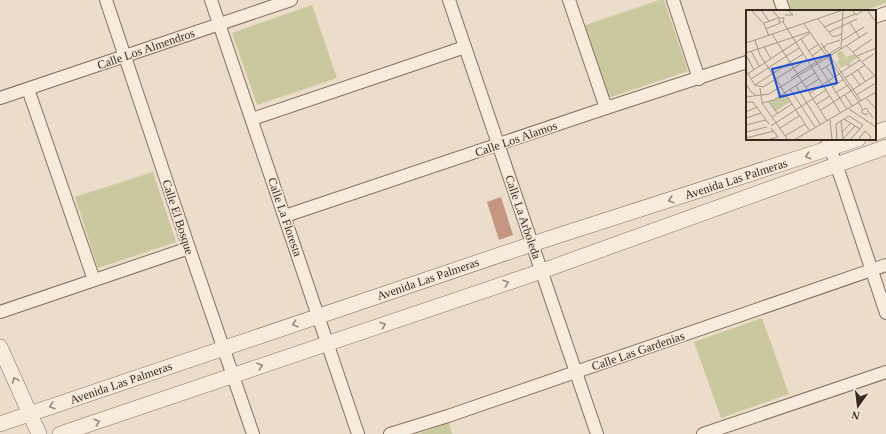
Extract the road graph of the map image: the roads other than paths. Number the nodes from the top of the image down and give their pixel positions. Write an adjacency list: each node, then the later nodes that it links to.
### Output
1 (106, 0): 13 (street, Calle El Bosque)
2 (211, 0): 11 (street, Calle La Floresta)
3 (291, 0): 11 (street, Calle Los Almendros)
4 (449, 0): 12 (street, Calle La Arboleda)
5 (569, 0): 18 (street)
6 (673, 0): 15 (street)
7 (780, 0): 8 (street)
8 (784, 10)
9 (886, 13): 10 (street)
10 (876, 17)
11 (220, 24): 13 (street, Calle Los Almendros); 19 (street, Calle La Floresta)
12 (465, 47): 19 (street); 24 (street, Calle La Arboleda)
13 (125, 56): 16 (street, Calle Los Almendros); 29 (street, Calle El Bosque)
14 (746, 62): 15 (street, Calle Los Alamos)
15 (699, 79): 18 (street, Calle Los Alamos)
16 (28, 89): 17 (street, Calle Los Almendros); 33 (street)
17 (0, 98)
18 (606, 108): 24 (street, Calle Los Alamos)
19 (252, 119): 27 (street, Calle La Floresta)
20 (886, 129): 21 (street)
21 (876, 133)
22 (852, 140): 23 (street, Avenida Las Palmeras)
23 (828, 144): 26 (street); 28 (street, Avenida Las Palmeras, one-way to 28)
24 (499, 145): 27 (street, Calle Los Alamos); 28 (street, Calle La Arboleda)
25 (886, 147): 26 (street, Avenida Las Palmeras)
26 (836, 165): 31 (street); 32 (street, Avenida Las Palmeras)
27 (285, 216): 36 (street, Calle La Floresta)
28 (532, 244): 32 (street, Calle La Arboleda); 36 (street, Avenida Las Palmeras)
29 (188, 248): 33 (street); 39 (street, Calle El Bosque)
30 (886, 265): 31 (street, Calle Las Gardenias)
31 (872, 270): 35 (street); 40 (street, Calle Las Gardenias)
32 (542, 271): 37 (street, Avenida Las Palmeras, one-way to 32); 40 (street, Calle La Arboleda)
33 (94, 280): 34 (street)
34 (0, 312)
35 (886, 313)
36 (318, 316): 37 (street, Calle La Floresta); 39 (street, Avenida Las Palmeras, one-way to 39)
37 (328, 343): 42 (street, Avenida Las Palmeras, one-way to 37); 49 (street, Calle La Floresta)
38 (0, 347): 43 (street, one-way to 38)
39 (224, 348): 42 (street, Calle El Bosque); 43 (street, Avenida Las Palmeras, one-way to 43)
40 (576, 372): 50 (street, Calle Las Gardenias); 51 (street, Calle La Arboleda)
41 (886, 372): 52 (street)
42 (233, 376): 47 (street, Avenida Las Palmeras, one-way to 42); 48 (street, Calle El Bosque)
43 (30, 414): 44 (street, Avenida Las Palmeras); 46 (street)
44 (0, 424): 45 (street)
45 (5, 434)
46 (39, 434)
47 (60, 434)
48 (253, 434)
49 (358, 434)
50 (390, 434)
51 (597, 434)
52 (703, 434)

